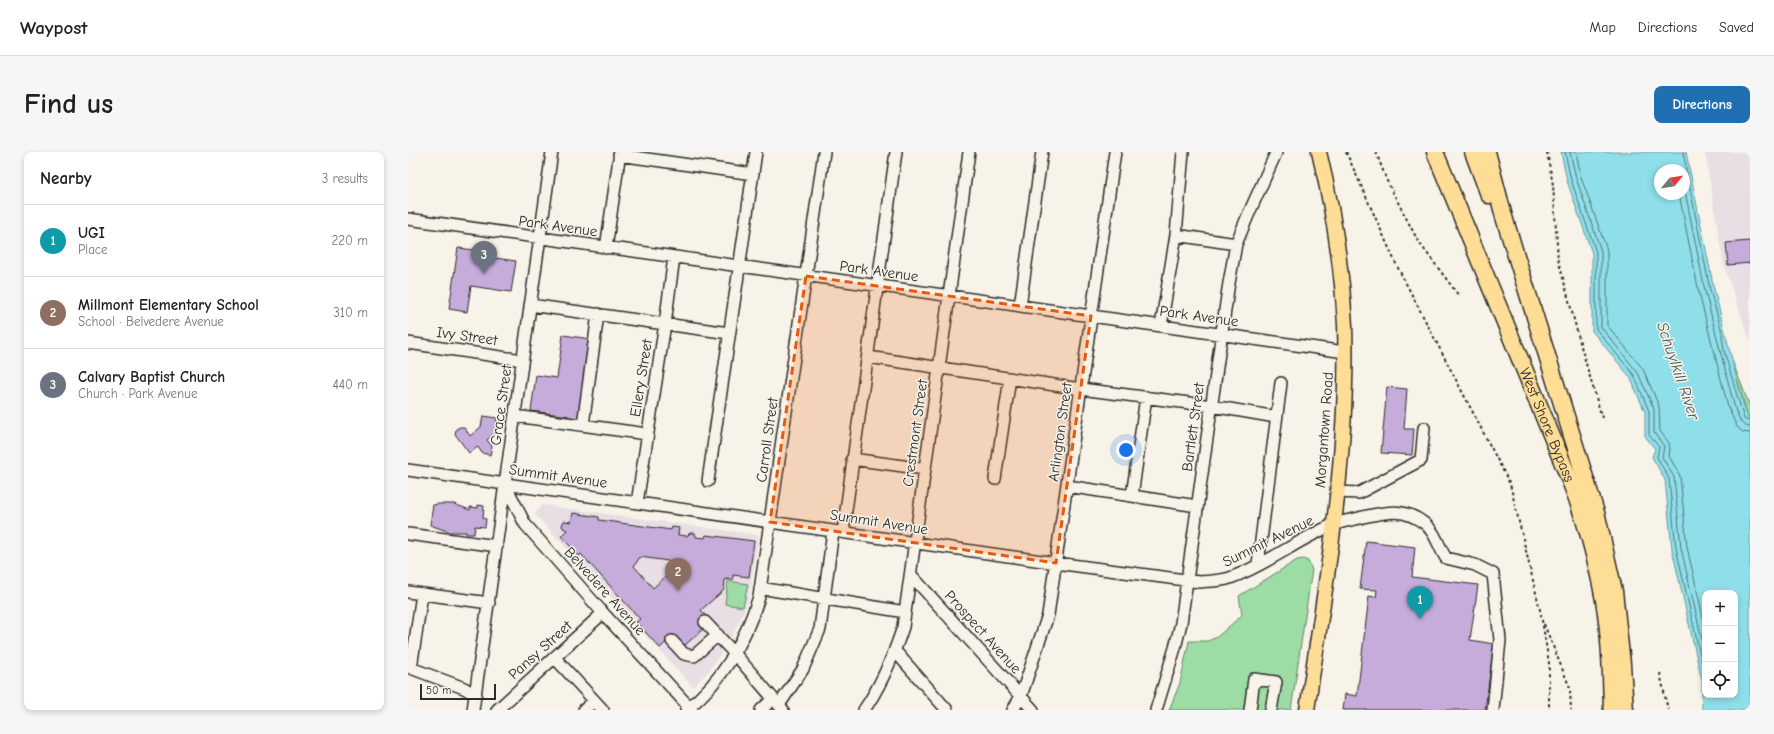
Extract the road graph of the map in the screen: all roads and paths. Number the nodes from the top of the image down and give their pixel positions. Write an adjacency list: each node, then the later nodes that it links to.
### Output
1 (552, 152): 22 (street, Grace Street)
2 (756, 152): 19 (street)
3 (824, 152): 27 (street, Carroll Street)
4 (896, 152): 28 (street)
5 (969, 152): 29 (street, Crestmont Street)
6 (1042, 152): 32 (street)
7 (1115, 152): 36 (street, Arlington Street)
8 (1183, 152): 21 (street)
9 (1274, 152): 23 (street, Bartlett Street)
10 (1319, 152): 42 (main road, Morgantown Road)
11 (1346, 152): 85 (path)
12 (1376, 152): 30 (path)
13 (1435, 152): 35 (highway, West Shore Bypass)
14 (1444, 152): 35 (highway)
15 (1474, 152): 33 (highway)
16 (1487, 152): 33 (highway, West Shore Bypass)
17 (1547, 152): 53 (path)
18 (620, 154): 19 (street); 24 (street)
19 (753, 174): 26 (street)
20 (408, 219): 22 (street, Park Avenue)
21 (1176, 235): 23 (street); 38 (street)
22 (539, 238): 24 (street, Park Avenue); 31 (street, Grace Street)
23 (1236, 244): 40 (street, Bartlett Street)
24 (606, 248): 25 (street, Park Avenue)
25 (674, 257): 26 (street, Park Avenue); 37 (street, Ellery Street)
26 (739, 266): 27 (street, Park Avenue); 39 (street)
27 (806, 276): 28 (street, Park Avenue); 68 (street, Carroll Street)
28 (878, 286): 29 (street, Park Avenue); 43 (street)
29 (949, 296): 32 (street, Park Avenue); 45 (street, Crestmont Street)
30 (1459, 296)
31 (530, 305): 34 (street); 44 (street, Grace Street)
32 (1020, 306): 36 (street, Park Avenue)
33 (1534, 313): 116 (highway, West Shore Bypass)
34 (598, 314): 37 (street); 54 (street)
35 (1501, 314): 115 (highway, West Shore Bypass)
36 (1091, 316): 38 (street, Park Avenue); 48 (street, Arlington Street)
37 (665, 324): 39 (street); 56 (street, Ellery Street)
38 (1161, 326): 40 (street, Park Avenue)
39 (730, 333): 61 (street)
40 (1222, 335): 42 (street, Park Avenue); 50 (street, Bartlett Street)
41 (408, 343): 44 (street, Ivy Street)
42 (1345, 352): 64 (main road, Morgantown Road)
43 (868, 357): 45 (street); 57 (street)
44 (522, 360): 51 (street, Grace Street)
45 (939, 368): 46 (street); 59 (street, Crestmont Street)
46 (1010, 378): 48 (street); 60 (street)
47 (1281, 383): 52 (street)
48 (1081, 389): 49 (street); 63 (street, Arlington Street)
49 (1146, 398): 50 (street); 65 (street)
50 (1212, 406): 52 (street); 67 (street, Bartlett Street)
51 (515, 416): 54 (street); 62 (street, Grace Street)
52 (1276, 417): 75 (street)
53 (1602, 418)
54 (583, 425): 56 (street)
55 (1424, 428): 64 (street)
56 (647, 434): 66 (street, Ellery Street)
57 (852, 459): 59 (street); 70 (street)
58 (408, 470): 62 (street, Summit Avenue)
59 (925, 470): 72 (street, Crestmont Street)
60 (995, 479)
61 (708, 481)
62 (505, 484): 66 (street, Summit Avenue); 73 (street, Grace Street); 84 (street, Belvedere Avenue)
63 (1067, 486): 65 (street); 74 (street, Arlington Street)
64 (1337, 492): 69 (main road, Morgantown Road)
65 (1132, 496): 67 (street)
66 (637, 503): 68 (street, Summit Avenue)
67 (1197, 506): 77 (street, Bartlett Street)
68 (770, 522): 70 (street, Summit Avenue); 78 (street, Carroll Street)
69 (1333, 525): 75 (street, Summit Avenue); 111 (main road, Morgantown Road); 112 (street, Summit Avenue)
70 (838, 531): 72 (street, Summit Avenue); 81 (street)
71 (408, 534): 73 (street)
72 (915, 543): 74 (street, Summit Avenue); 76 (street, Crestmont Street)
73 (497, 546): 82 (street, Grace Street)
74 (1056, 563): 77 (street, Summit Avenue); 95 (street, Arlington Street)
75 (1258, 564): 77 (street, Summit Avenue)
76 (911, 575): 83 (street, Crestmont Street); 95 (street, Prospect Avenue)
77 (1187, 581): 108 (street, Bartlett Street)
78 (760, 588): 81 (street); 90 (street, Carroll Street)
79 (408, 592): 80 (street)
80 (422, 594): 82 (street); 92 (street)
81 (824, 599): 83 (street); 97 (street)
82 (489, 603): 94 (street, Grace Street)
83 (905, 612): 89 (street, Crestmont Street)
84 (603, 613): 91 (street, Pansy Street); 99 (street, Belvedere Avenue)
85 (1542, 619): 113 (path); 114 (path)
86 (705, 622): 87 (street)
87 (718, 636): 88 (street); 90 (street)
88 (672, 641)
89 (895, 651): 98 (street); 105 (street, Crestmont Street)
90 (735, 654): 97 (street); 99 (street, Carroll Street)
91 (555, 658): 96 (street); 101 (street, Pansy Street)
92 (410, 668): 94 (street)
93 (1660, 674): 117 (path)
94 (476, 695): 100 (street, Grace Street)
95 (1021, 696): 106 (street, Arlington Street); 107 (street, Prospect Avenue)
96 (594, 701): 102 (street); 103 (street)
97 (778, 705): 104 (street)
98 (942, 708)
99 (689, 709)
100 (473, 710)
101 (497, 710)
102 (584, 710)
103 (603, 710)
104 (761, 710)
105 (864, 710)
106 (1013, 710)
107 (1034, 710)
108 (1156, 710)
109 (1250, 710): 110 (street)
110 (1272, 710)
111 (1307, 710)
112 (1493, 710)
113 (1549, 710)
114 (1571, 710)
115 (1612, 710)
116 (1626, 710)
117 (1668, 710)

